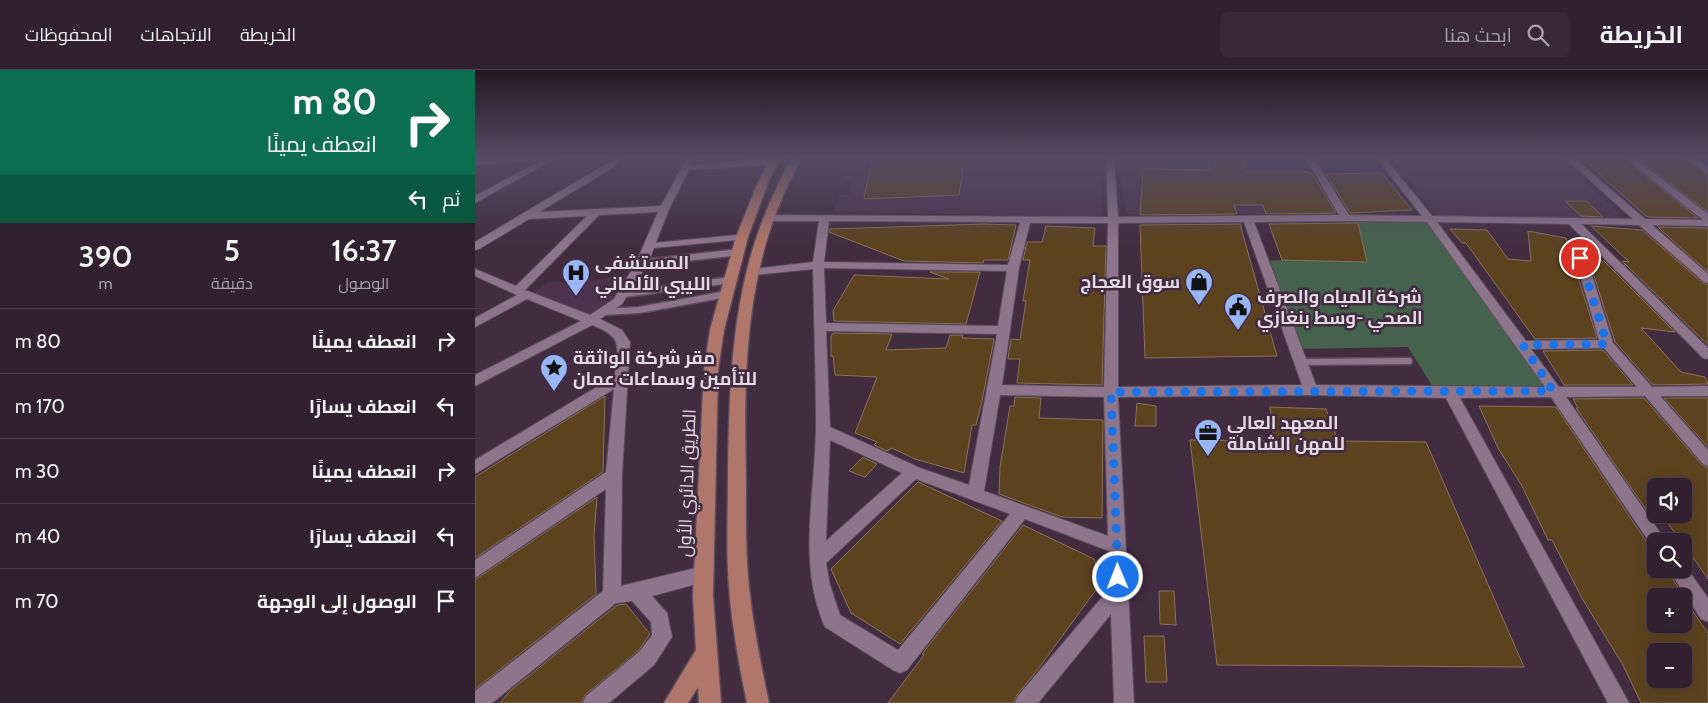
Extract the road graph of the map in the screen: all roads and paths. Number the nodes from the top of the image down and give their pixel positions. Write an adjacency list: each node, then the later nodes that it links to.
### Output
1 (500, 187): 11 (street)
2 (575, 187): 14 (street)
3 (675, 187): 12 (street)
4 (762, 187): 26 (main road, الطريق الدائري الأول)
5 (783, 187): 15 (main road)
6 (1111, 187): 22 (street)
7 (1327, 187): 17 (street)
8 (1404, 187): 20 (street)
9 (1601, 187): 24 (street)
10 (1667, 187): 21 (street)
11 (475, 200)
12 (663, 209): 13 (street); 27 (street)
13 (597, 212): 14 (street); 37 (street)
14 (526, 216): 28 (street)
15 (769, 218): 16 (street); 34 (main road)
16 (824, 218): 18 (street); 31 (street)
17 (1346, 218): 19 (street); 20 (street)
18 (1026, 219): 22 (street); 32 (street)
19 (1248, 219): 22 (street); 48 (street)
20 (1431, 219): 23 (street); 45 (street)
21 (1708, 219)
22 (1113, 220): 56 (street)
23 (1573, 222): 24 (street); 29 (street)
24 (1641, 222): 25 (street); 35 (street)
25 (1708, 223)
26 (740, 245): 27 (lane); 30 (lane); 36 (main road, الطريق الدائري الأول)
27 (648, 246): 30 (street)
28 (475, 247)
29 (1602, 251): 44 (street); 46 (street)
30 (642, 263): 38 (street)
31 (818, 265): 32 (street); 34 (street); 42 (street)
32 (1013, 268): 43 (street)
33 (475, 272): 37 (street)
34 (754, 272): 80 (main road)
35 (1708, 280)
36 (729, 287): 38 (lane); 39 (lane); 69 (main road, الطريق الدائري الأول)
37 (522, 293): 40 (street); 41 (street)
38 (624, 294): 39 (street)
39 (603, 312): 40 (street)
40 (590, 320): 49 (street); 50 (street)
41 (475, 323)
42 (821, 327): 43 (street); 58 (street)
43 (1004, 330): 51 (street)
44 (1607, 344): 45 (street); 53 (street)
45 (1523, 345): 54 (street)
46 (1708, 355)
47 (1409, 361): 48 (lane)
48 (1301, 362): 52 (street)
49 (622, 378): 60 (street); 62 (street)
50 (475, 381)
51 (994, 390): 56 (street); 63 (street)
52 (1311, 390): 56 (street); 57 (street)
53 (1648, 390): 54 (street); 55 (street); 59 (street)
54 (1553, 391): 57 (street); 65 (street)
55 (1708, 391)
56 (1111, 392): 66 (street)
57 (1450, 393): 83 (street)
58 (823, 430): 61 (street); 67 (street)
59 (1708, 460)
60 (475, 468)
61 (914, 472): 63 (street); 67 (street)
62 (614, 475): 68 (street); 73 (street)
63 (975, 494): 64 (street)
64 (1021, 512): 66 (street); 67 (street)
65 (1652, 533)
66 (1117, 546): 72 (street)
67 (817, 560)
68 (475, 570)
69 (704, 574): 71 (street); 75 (main road, الطريق الدائري الأول)
70 (1683, 578): 74 (street)
71 (636, 592): 73 (street); 77 (street)
72 (1118, 592): 81 (street); 82 (street)
73 (612, 595): 76 (street)
74 (1708, 613)
75 (705, 656): 78 (main road); 79 (main road, الطريق الدائري الأول)
76 (476, 703)
77 (593, 703)
78 (675, 703)
79 (709, 703)
80 (758, 703)
81 (1025, 703)
82 (1124, 703)
83 (1619, 703)

